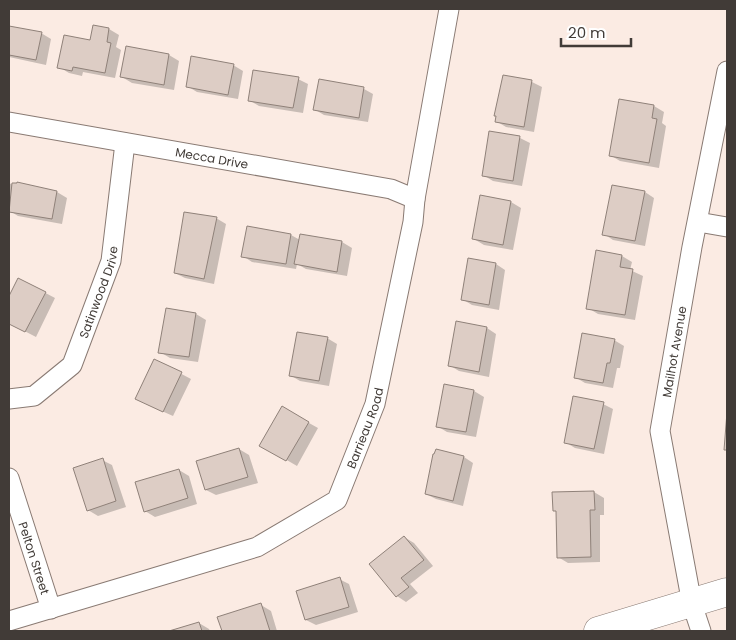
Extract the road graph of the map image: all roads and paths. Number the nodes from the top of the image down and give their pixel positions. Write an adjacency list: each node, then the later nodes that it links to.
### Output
1 (450, 9): 5 (street, Barrieau Road)
2 (727, 71): 6 (street, Mailhot Avenue)
3 (9, 122): 4 (street, Mecca Drive)
4 (125, 143): 5 (street, Mecca Drive); 8 (street, Satinwood Drive)
5 (415, 198): 12 (street, Barrieau Road)
6 (698, 222): 7 (street); 11 (street, Mailhot Avenue)
7 (727, 227)
8 (9, 399)
9 (9, 478): 12 (street, Pelton Street)
10 (727, 592): 11 (street)
11 (692, 604): 14 (street); 15 (street, Mailhot Avenue)
12 (51, 609): 13 (street, Barrieau Road)
13 (9, 621)
14 (598, 631)
15 (701, 631)

